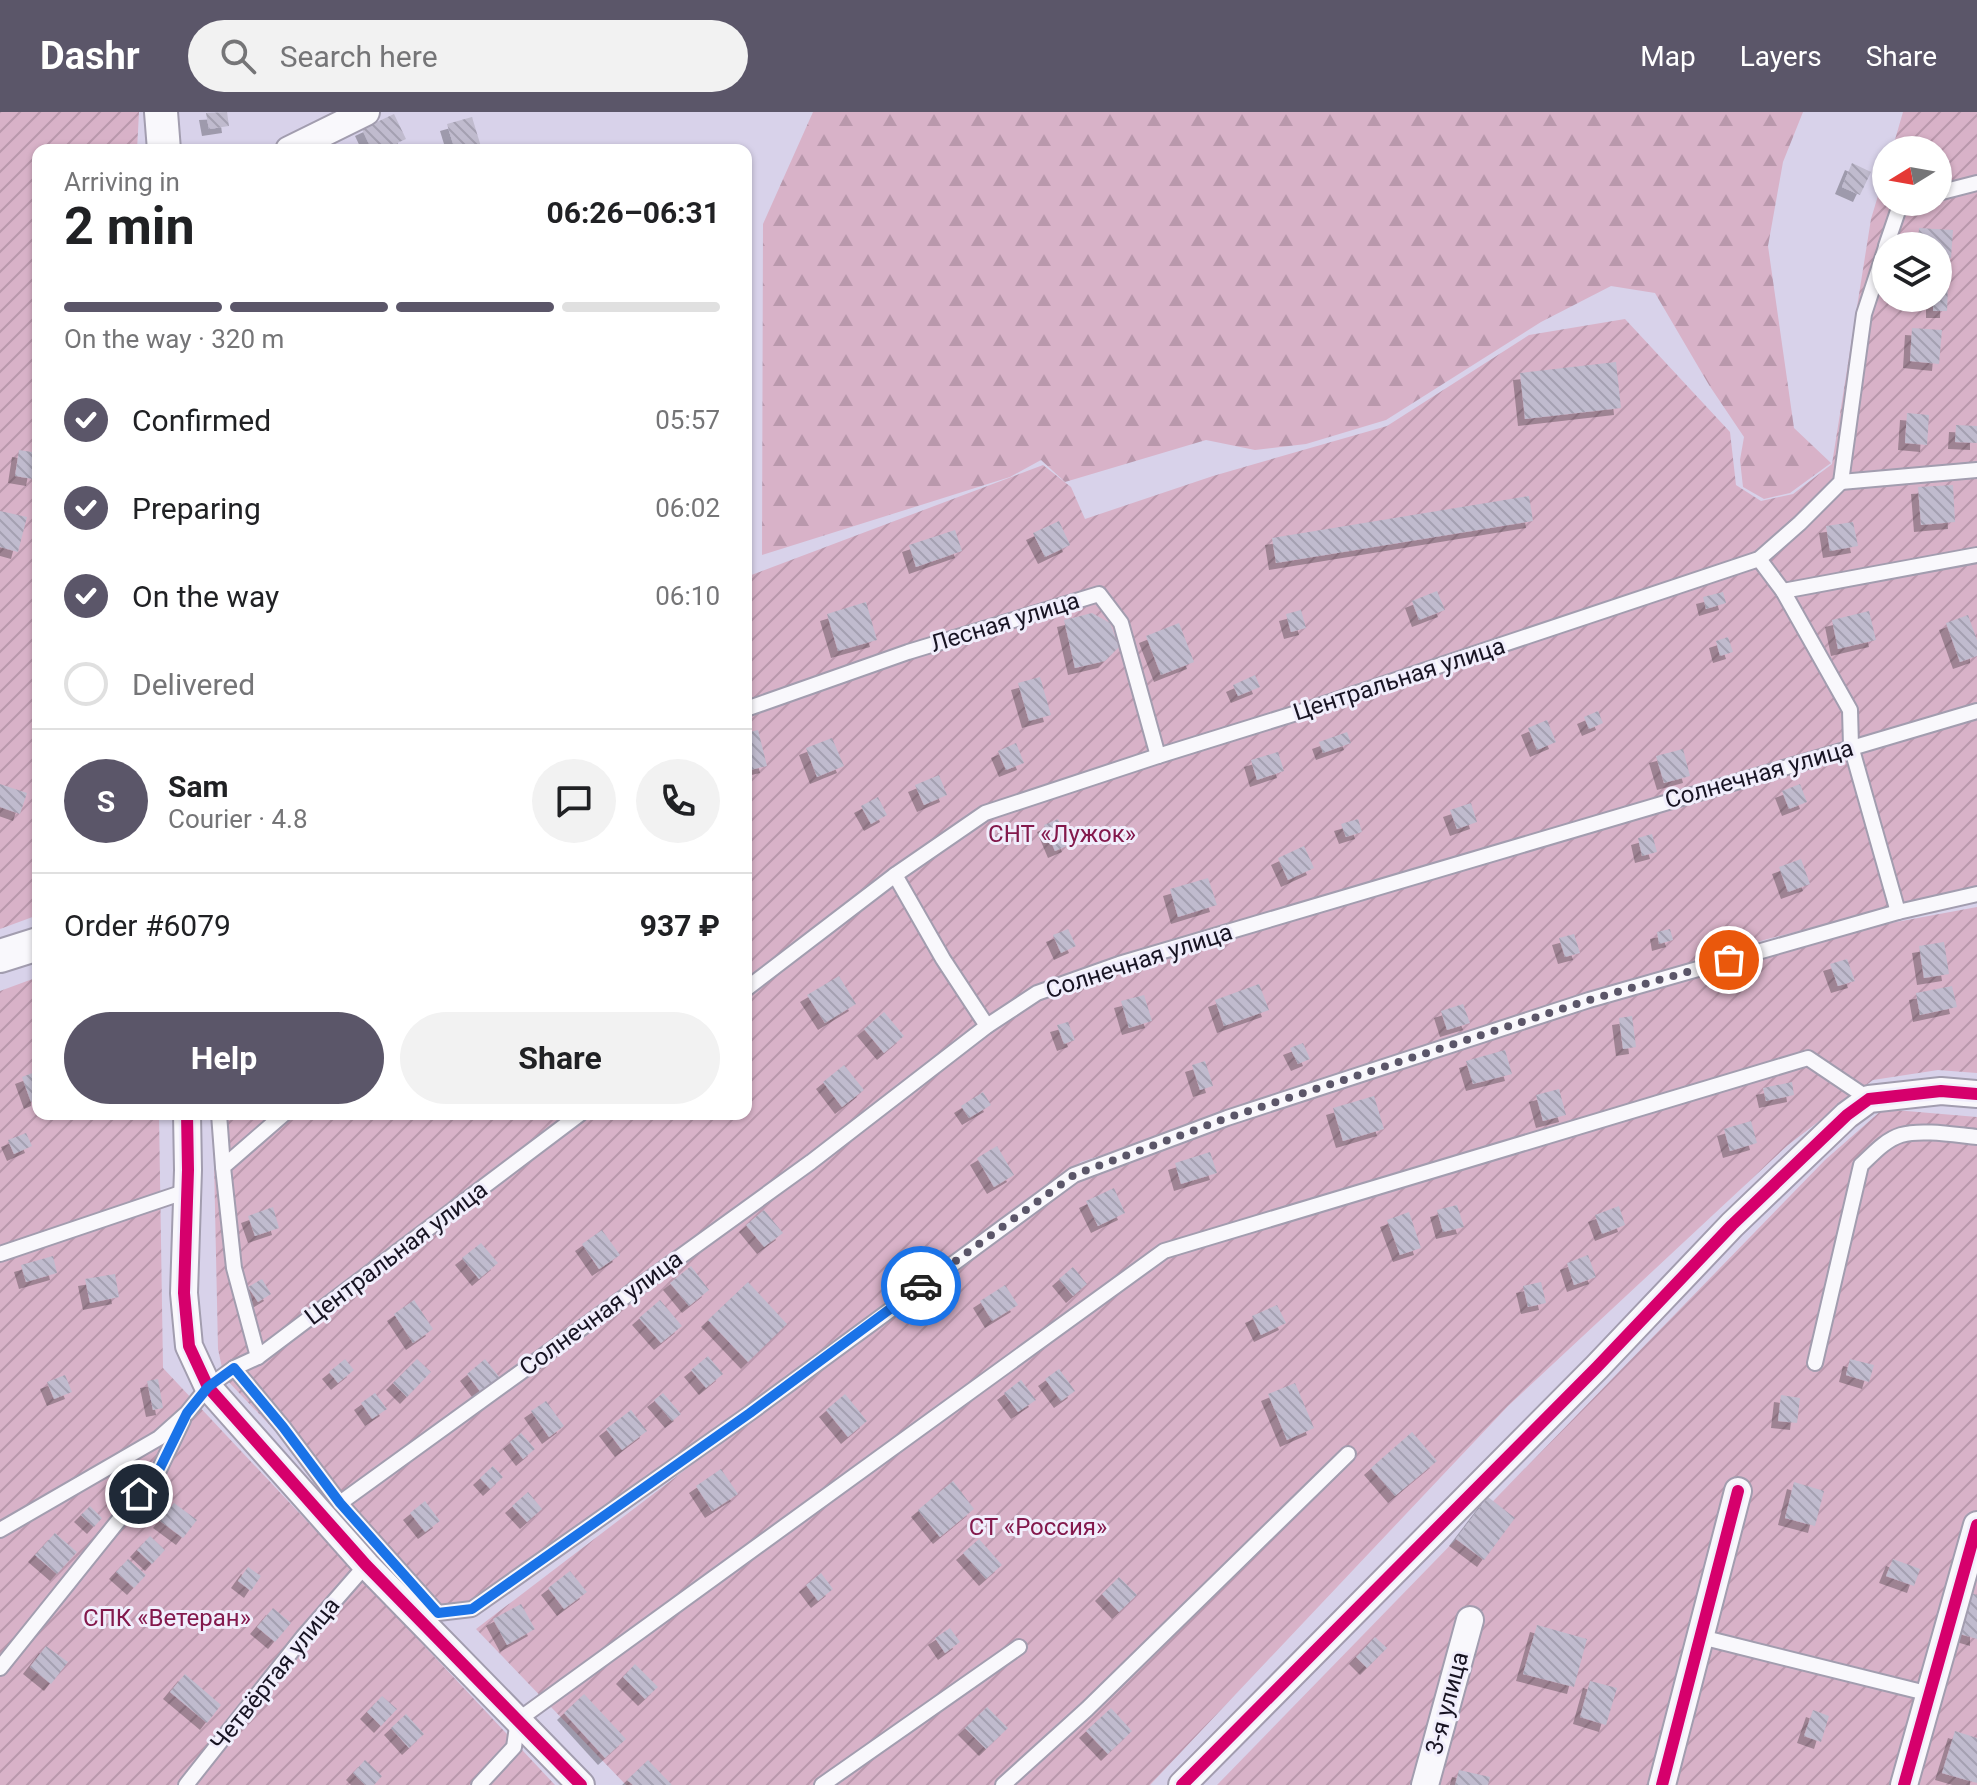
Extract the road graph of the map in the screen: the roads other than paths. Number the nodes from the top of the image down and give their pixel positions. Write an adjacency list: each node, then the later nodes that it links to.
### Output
1 (161, 112): 3 (street)
2 (366, 112): 4 (street)
3 (164, 144)
4 (301, 144)
5 (1977, 183): 6 (lane)
6 (1952, 189)
7 (1872, 289): 9 (lane)
8 (1977, 470): 9 (lane)
9 (1841, 482): 11 (lane, Центральная улица)
10 (1977, 555): 12 (lane)
11 (1759, 559): 12 (lane); 16 (lane, Центральная улица)
12 (1783, 591): 15 (lane)
13 (752, 707): 16 (lane, Лесная улица)
14 (1977, 711): 15 (lane, Солнечная улица)
15 (1851, 746): 19 (lane); 23 (lane, Солнечная улица)
16 (1158, 756): 17 (lane, Центральная улица)
17 (895, 875): 22 (lane, Центральная улица); 23 (lane)
18 (1977, 894): 19 (lane)
19 (1898, 912): 41 (lane)
20 (32, 946): 21 (street)
21 (0, 956)
22 (752, 984)
23 (987, 1026): 41 (lane, Солнечная улица)
24 (1977, 1094): 25 (street)
25 (1869, 1099): 50 (lane); 56 (street)
26 (187, 1120): 32 (street)
27 (219, 1120): 31 (lane)
28 (277, 1120): 31 (lane)
29 (572, 1120): 34 (lane, Центральная улица)
30 (1977, 1137): 35 (lane)
31 (223, 1167): 34 (lane)
32 (187, 1191): 33 (lane); 37 (street)
33 (0, 1254)
34 (258, 1357): 36 (lane, Центральная улица)
35 (1815, 1363)
36 (234, 1368): 37 (lane, Центральная улица); 41 (lane)
37 (208, 1387): 38 (lane, Центральная улица); 44 (street)
38 (187, 1413): 43 (lane); 48 (lane)
39 (1348, 1454): 55 (lane)
40 (1738, 1491): 46 (street)
41 (340, 1503)
42 (1977, 1525): 49 (street)
43 (0, 1530)
44 (366, 1565): 50 (street); 51 (lane, Четвёртая улица)
45 (1470, 1620): 57 (street, 3-я улица)
46 (1701, 1637): 49 (lane); 58 (street)
47 (1019, 1647): 54 (lane)
48 (0, 1668)
49 (1930, 1694): 59 (street)
50 (518, 1720): 52 (lane); 53 (street)
51 (186, 1785)
52 (479, 1785)
53 (581, 1785)
54 (822, 1785)
55 (1003, 1785)
56 (1182, 1785)
57 (1425, 1785)
58 (1662, 1785)
59 (1904, 1785)

